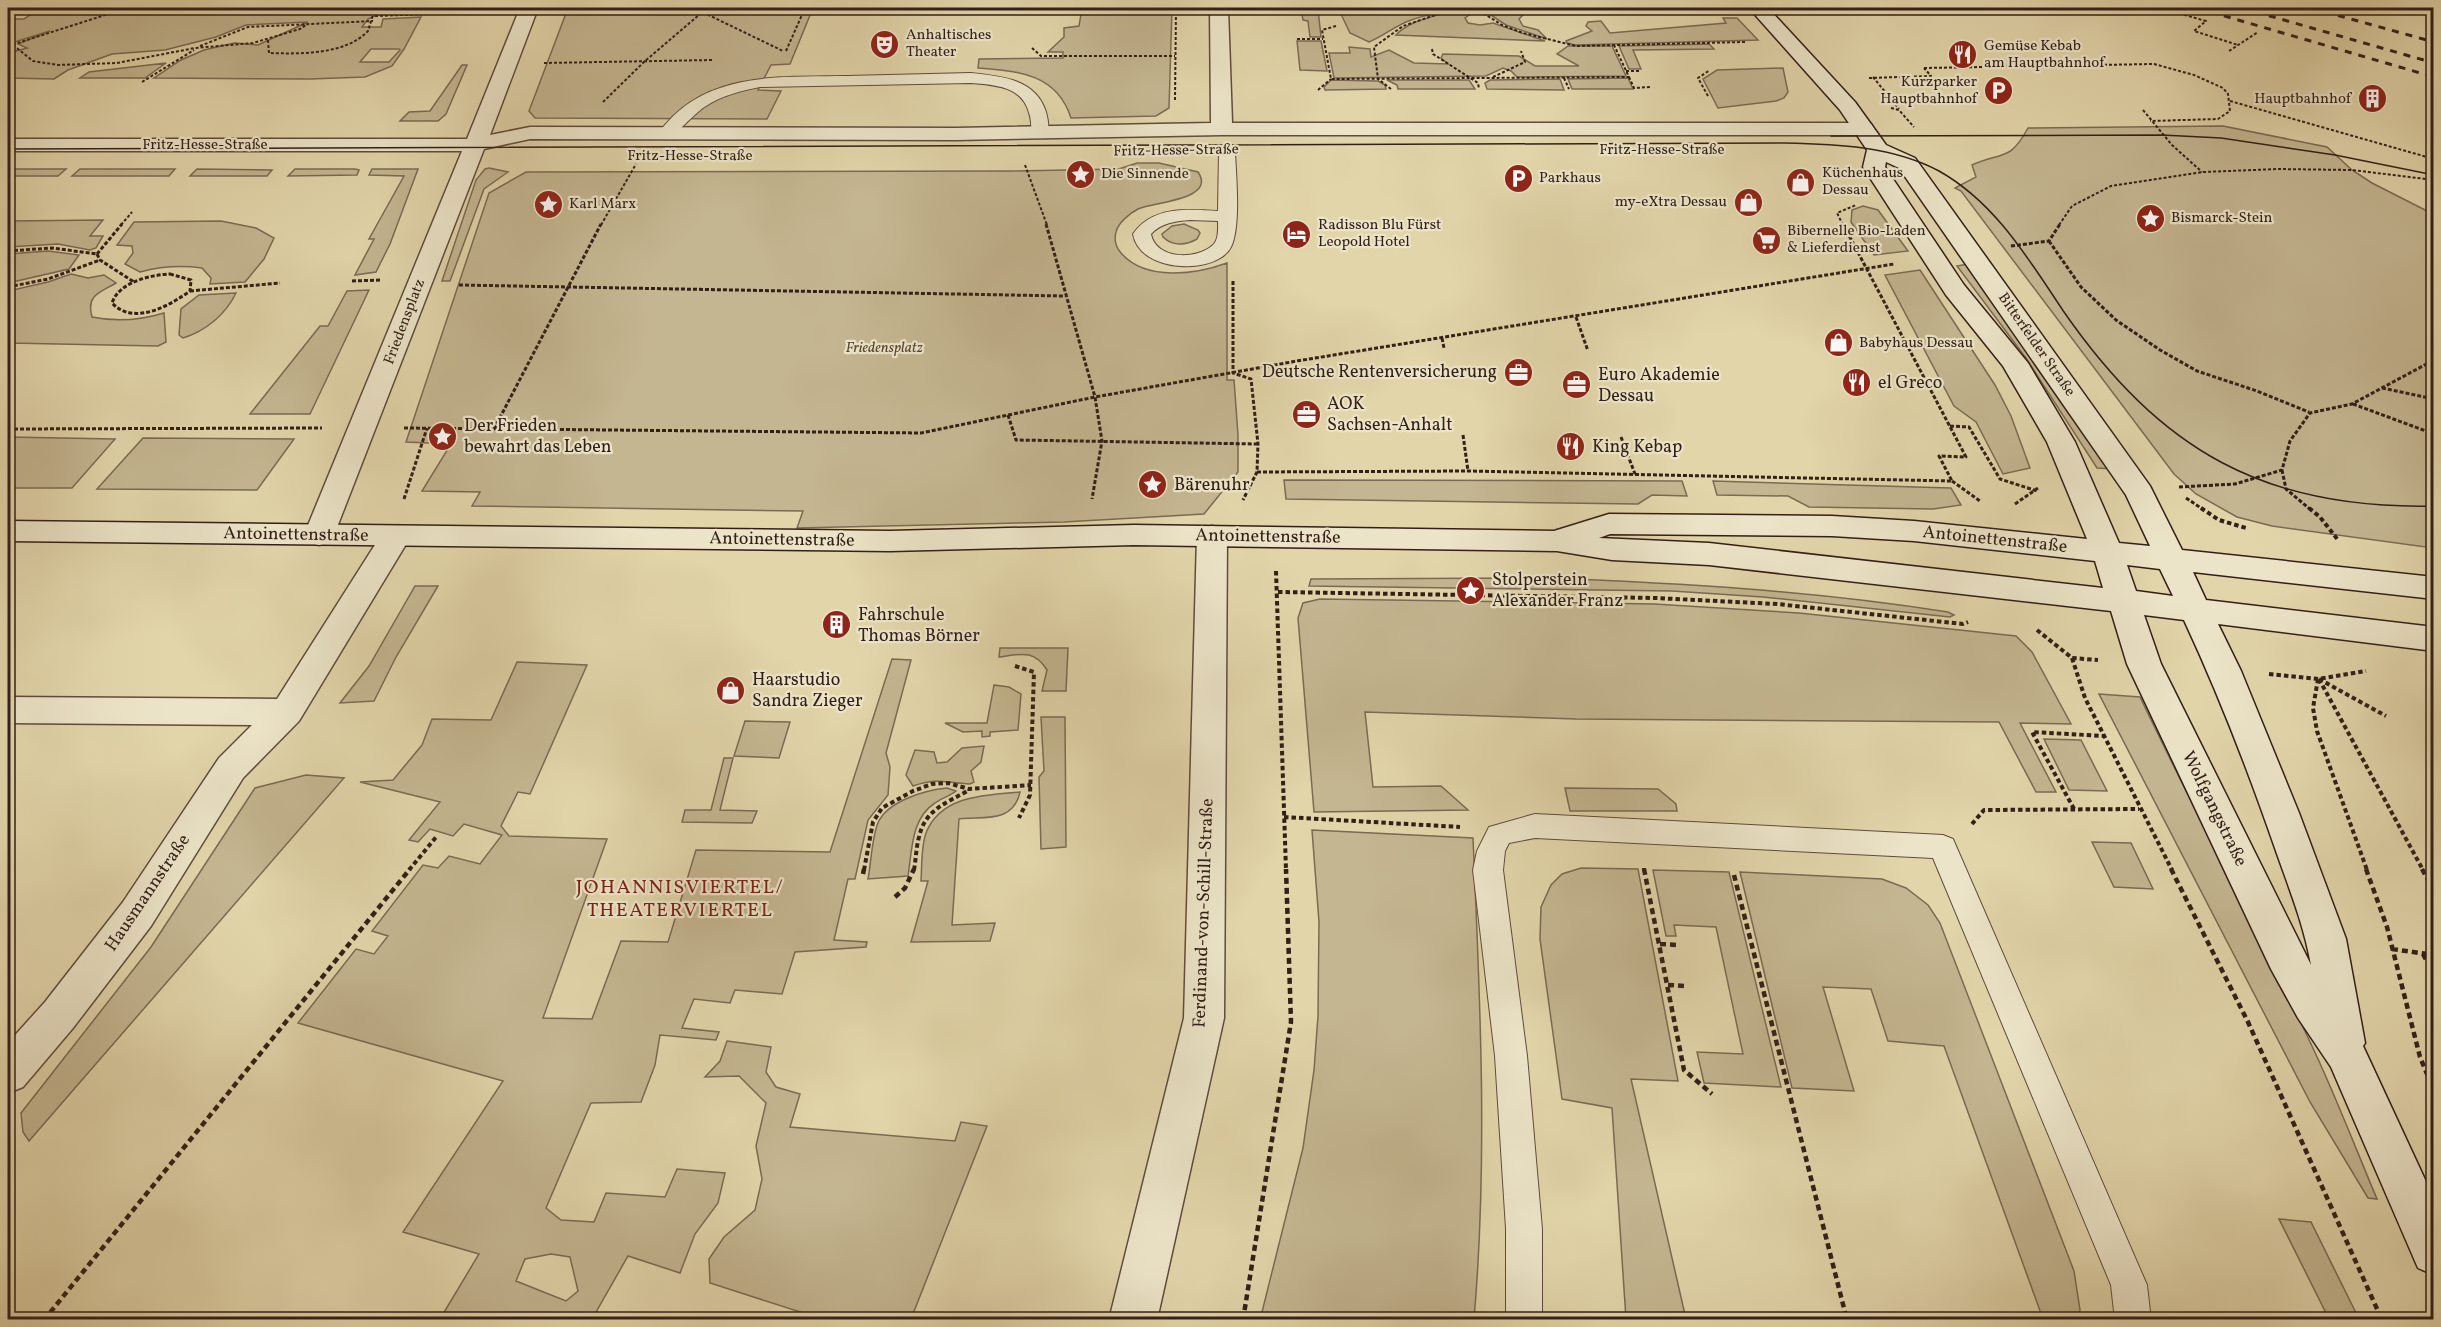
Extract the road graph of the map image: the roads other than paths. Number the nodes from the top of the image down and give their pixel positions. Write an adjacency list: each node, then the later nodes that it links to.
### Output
1 (529, 8): 9 (street, Friedensplatz)
2 (1218, 8): 4 (street)
3 (1758, 8): 5 (street, Bitterfelder Straße)
4 (1222, 129): 5 (street, Fritz-Hesse-Straße); 6 (street, Fritz-Hesse-Straße)
5 (1863, 129): 10 (street, Bitterfelder Straße)
6 (1040, 132): 7 (street, Fritz-Hesse-Straße); 7 (lane)
7 (666, 134): 9 (street, Fritz-Hesse-Straße)
8 (8, 145): 9 (street, Fritz-Hesse-Straße)
9 (475, 146): 14 (street, Fritz-Hesse-Straße); 17 (street, Friedensplatz)
10 (1867, 150): 21 (street, Bitterfelder Straße); 22 (street, Bitterfelder Straße)
11 (1204, 151): 12 (street, Fritz-Hesse-Straße)
12 (1227, 151): 13 (street, Fritz-Hesse-Straße); 15 (lane)
13 (1250, 151)
14 (522, 155)
15 (1226, 216)
16 (8, 531): 17 (street, Antoinettenstraße)
17 (319, 535): 18 (street, Antoinettenstraße)
18 (396, 536): 19 (street, Antoinettenstraße); 28 (street, Hausmannstraße)
19 (1212, 536): 20 (street, Antoinettenstraße); 32 (street, Ferdinand-von-Schill-Straße)
20 (1557, 541): 21 (street, Antoinettenstraße); 24 (street, Antoinettenstraße)
21 (2107, 552): 22 (street, Antoinettenstraße); 24 (street, Wolfgangstraße)
22 (2173, 560): 23 (street, Antoinettenstraße); 25 (street, Wolfgangstraße)
23 (2433, 588)
24 (2124, 602): 25 (street, Antoinettenstraße); 29 (street, Wolfgangstraße)
25 (2195, 610): 26 (street, Antoinettenstraße); 29 (street, Wolfgangstraße)
26 (2433, 639)
27 (8, 710): 28 (street)
28 (286, 712): 30 (street, Hausmannstraße)
29 (2346, 1054): 31 (street, Wolfgangstraße)
30 (8, 1073)
31 (2433, 1252)
32 (1133, 1320)
33 (1524, 1320): 34 (lane)
34 (2133, 1320)

